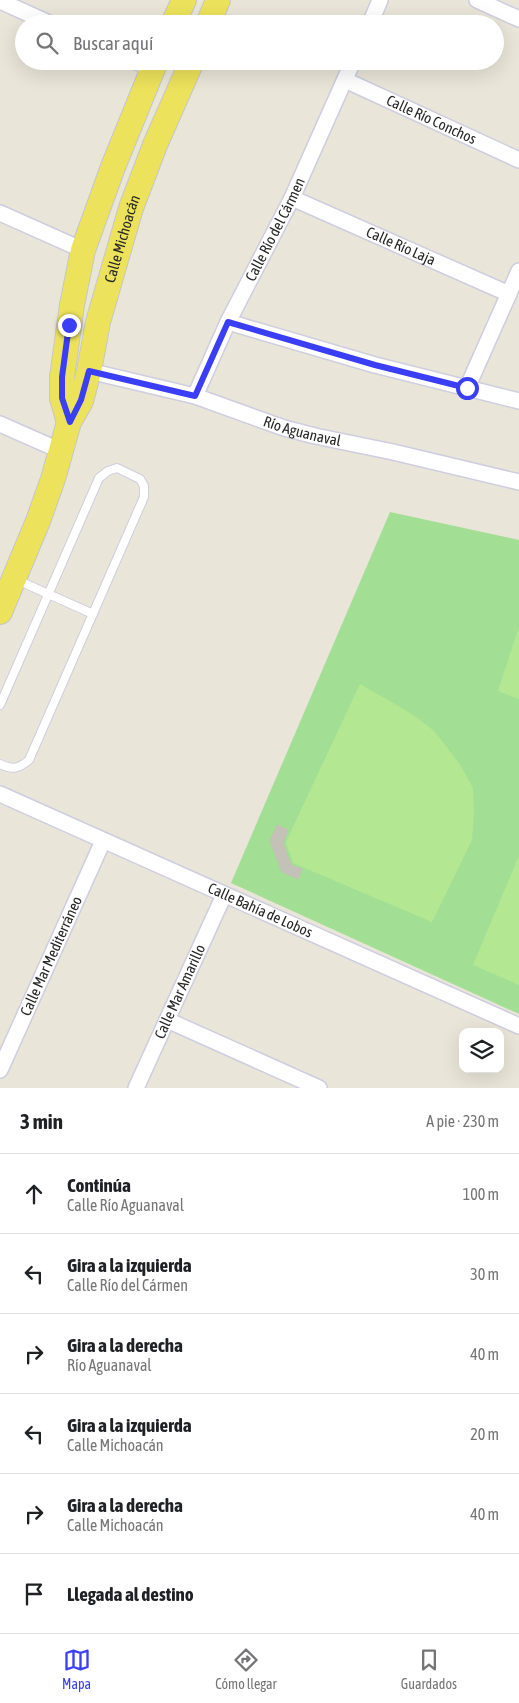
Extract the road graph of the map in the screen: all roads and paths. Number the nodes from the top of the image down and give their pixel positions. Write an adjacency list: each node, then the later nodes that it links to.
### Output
1 (184, 0): 7 (main road)
2 (218, 0): 8 (main road)
3 (380, 0): 9 (street)
4 (477, 0): 10 (street)
5 (0, 1): 6 (street)
6 (31, 15)
7 (177, 15)
8 (212, 15)
9 (374, 15)
10 (519, 19)
11 (146, 70): 18 (main road, Calle Michoacán)
12 (188, 70): 22 (main road, Calle Michoacán)
13 (349, 70): 14 (street, Calle Río del Cármen)
14 (344, 80): 15 (street, Calle Río Conchos); 16 (street, Calle Río del Cármen)
15 (519, 160)
16 (292, 198): 20 (street, Calle Río Laja); 21 (street, Calle Río del Cármen)
17 (0, 213): 18 (street)
18 (83, 250): 26 (main road, Calle Michoacán)
19 (519, 271): 20 (street)
20 (509, 294): 23 (street)
21 (228, 322): 23 (street); 24 (street, Calle Río del Cármen)
22 (89, 371): 24 (street, Río Aguanaval); 26 (main road, Calle Michoacán)
23 (467, 388): 25 (street)
24 (195, 396): 29 (street, Río Aguanaval)
25 (519, 401)
26 (70, 422): 28 (main road, Calle Michoacán)
27 (0, 424): 28 (street)
28 (61, 451): 30 (main road, Calle Michoacán)
29 (519, 482)
30 (14, 578): 31 (lane); 32 (main road, Calle Michoacán)
31 (49, 594): 33 (lane); 33 (lane); 34 (lane)
32 (0, 612)
33 (93, 614): 35 (lane)
34 (0, 705)
35 (0, 764)
36 (0, 794): 37 (street, Calle Bahía de Lobos)
37 (104, 841): 38 (street, Calle Bahía de Lobos); 41 (street, Calle Mar Mediterráneo)
38 (224, 895): 39 (street, Calle Mar Amarillo); 40 (street, Calle Bahía de Lobos)
39 (166, 1020): 42 (street, Calle Mar Amarillo); 43 (street)
40 (519, 1026)
41 (0, 1070)
42 (136, 1088)
43 (320, 1088)

